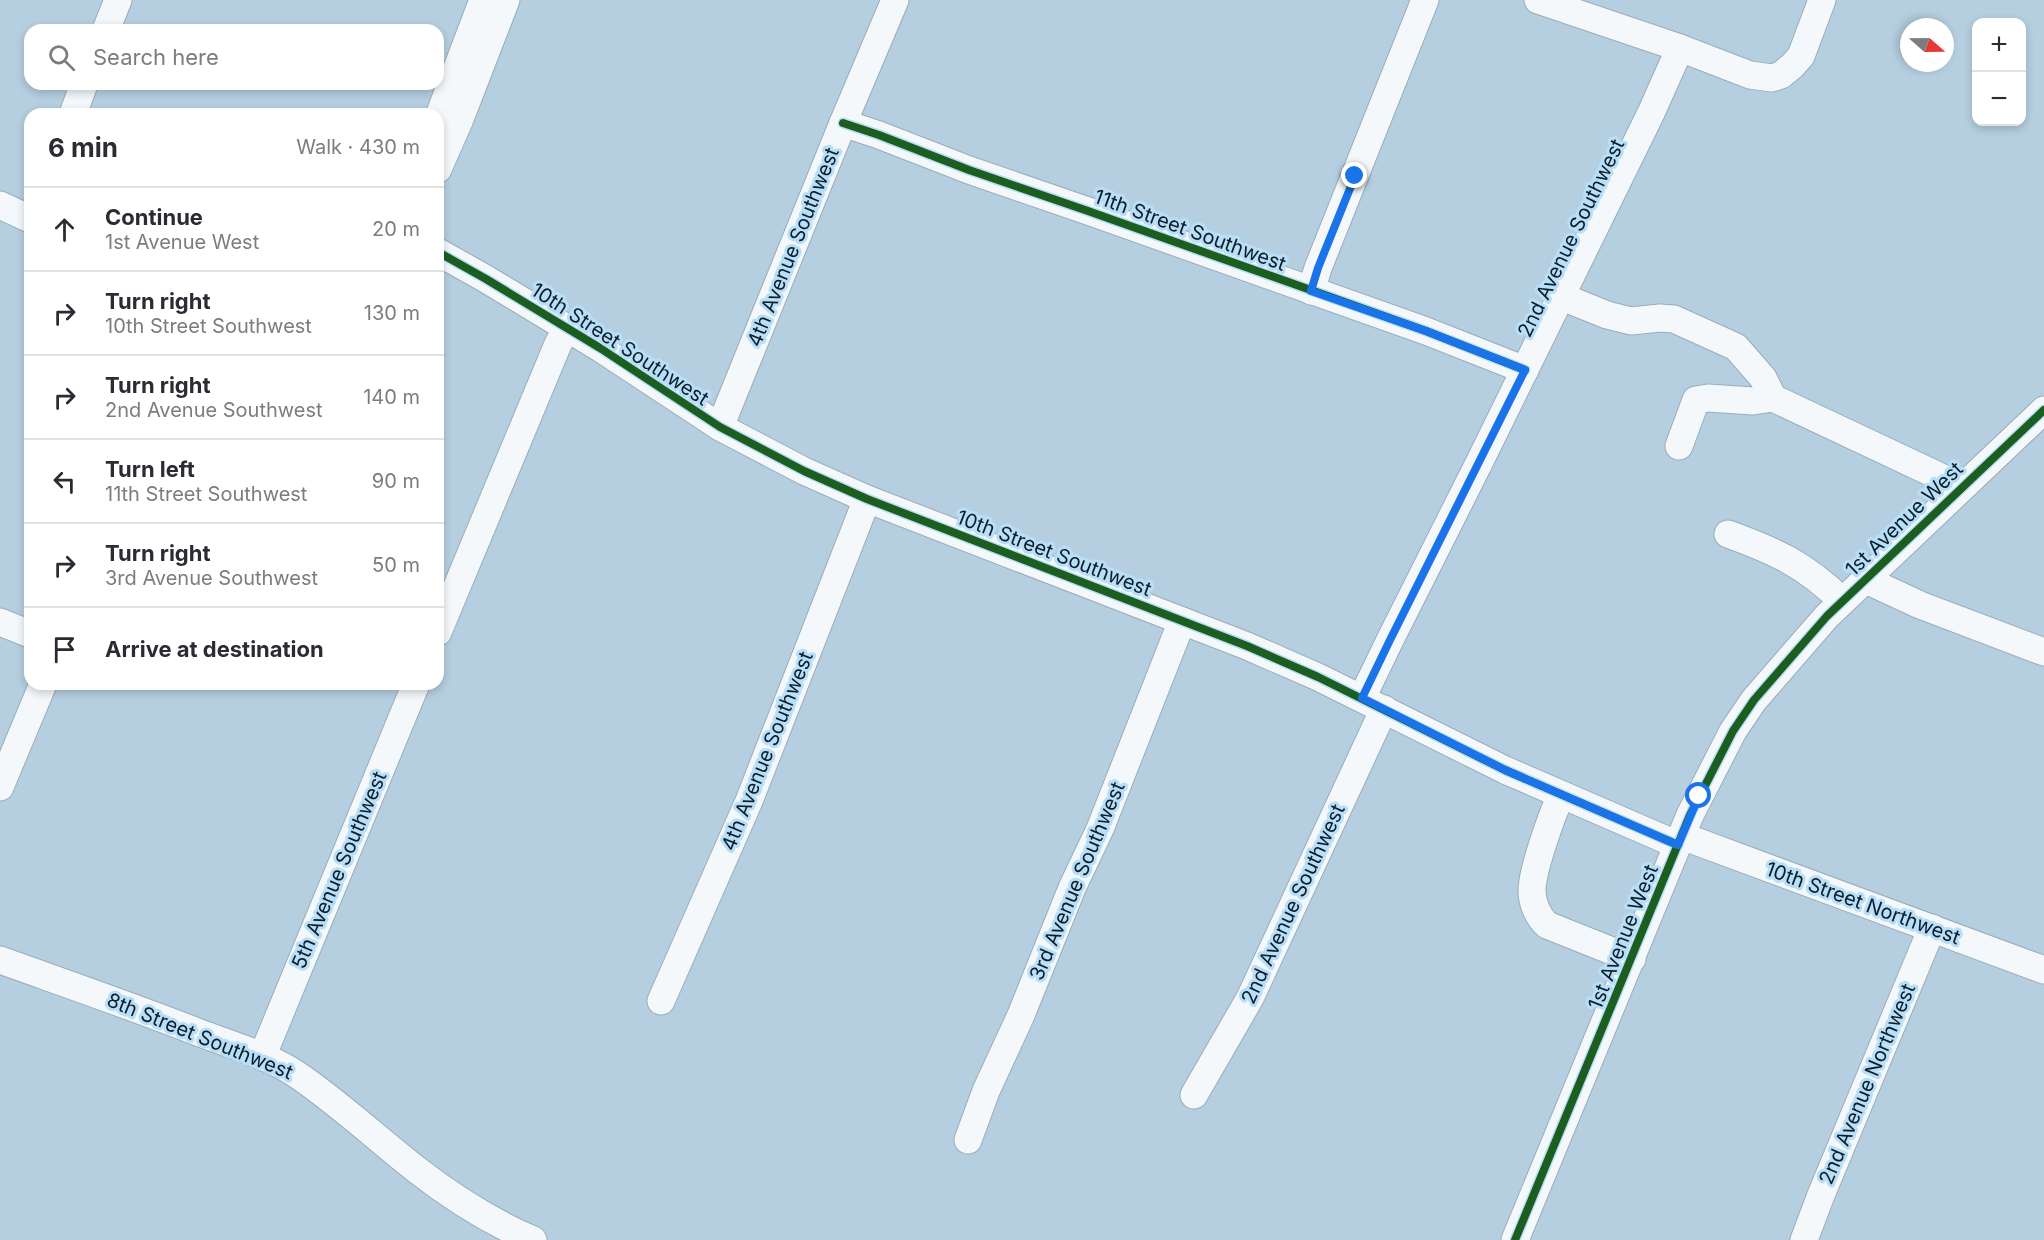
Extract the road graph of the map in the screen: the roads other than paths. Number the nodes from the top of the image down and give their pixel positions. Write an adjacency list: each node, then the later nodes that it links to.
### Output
1 (118, 0): 8 (street)
2 (483, 0): 12 (street)
3 (506, 0): 14 (street)
4 (895, 0): 13 (street, 4th Avenue Southwest)
5 (1425, 0): 18 (street)
6 (1538, 0): 9 (street)
7 (1820, 7): 9 (street)
8 (108, 24)
9 (1680, 48): 19 (street, 2nd Avenue Southwest)
10 (82, 90): 11 (street)
11 (75, 108)
12 (442, 108)
13 (843, 123): 18 (street, 11th Street Southwest); 24 (street, 4th Avenue Southwest)
14 (444, 155)
15 (0, 205): 16 (street)
16 (24, 215)
17 (444, 256): 20 (street, 10th Street Southwest)
18 (1311, 291): 21 (street, 11th Street Southwest)
19 (1560, 296): 21 (street, 2nd Avenue Southwest); 22 (street)
20 (567, 328): 24 (street, 10th Street Southwest); 31 (street)
21 (1525, 370): 38 (street, 2nd Avenue Southwest)
22 (1773, 398): 25 (street); 26 (street)
23 (2044, 410): 26 (street, 1st Avenue West)
24 (720, 427): 27 (street, 10th Street Southwest)
25 (1678, 446)
26 (1962, 487): 29 (street, 1st Avenue West)
27 (867, 499): 32 (street, 10th Street Southwest); 46 (street, 4th Avenue Southwest)
28 (1728, 534): 30 (street)
29 (1864, 579): 30 (street, 1st Avenue West); 35 (street)
30 (1842, 601): 41 (street, 1st Avenue West)
31 (444, 618)
32 (1182, 621): 38 (street, 10th Street Southwest); 49 (street, 3rd Avenue Southwest)
33 (0, 622): 34 (street)
34 (24, 632)
35 (2044, 652)
36 (40, 690): 39 (street)
37 (414, 690): 47 (street, 5th Avenue Southwest)
38 (1373, 704): 40 (street, 10th Street Southwest); 48 (street, 2nd Avenue Southwest)
39 (0, 787)
40 (1561, 795): 41 (street, 10th Street Southwest); 43 (street)
41 (1680, 841): 42 (street, 10th Street Northwest); 43 (street, 1st Avenue West)
42 (1932, 928): 45 (street, 10th Street Northwest); 52 (street, 2nd Avenue Northwest)
43 (1632, 959): 51 (street, 1st Avenue West)
44 (0, 960): 47 (street, 8th Street Southwest)
45 (2044, 970)
46 (661, 1001)
47 (262, 1057): 50 (street, 8th Street Southwest)
48 (1194, 1095)
49 (968, 1140)
50 (533, 1240)
51 (1515, 1240)
52 (1804, 1240)

